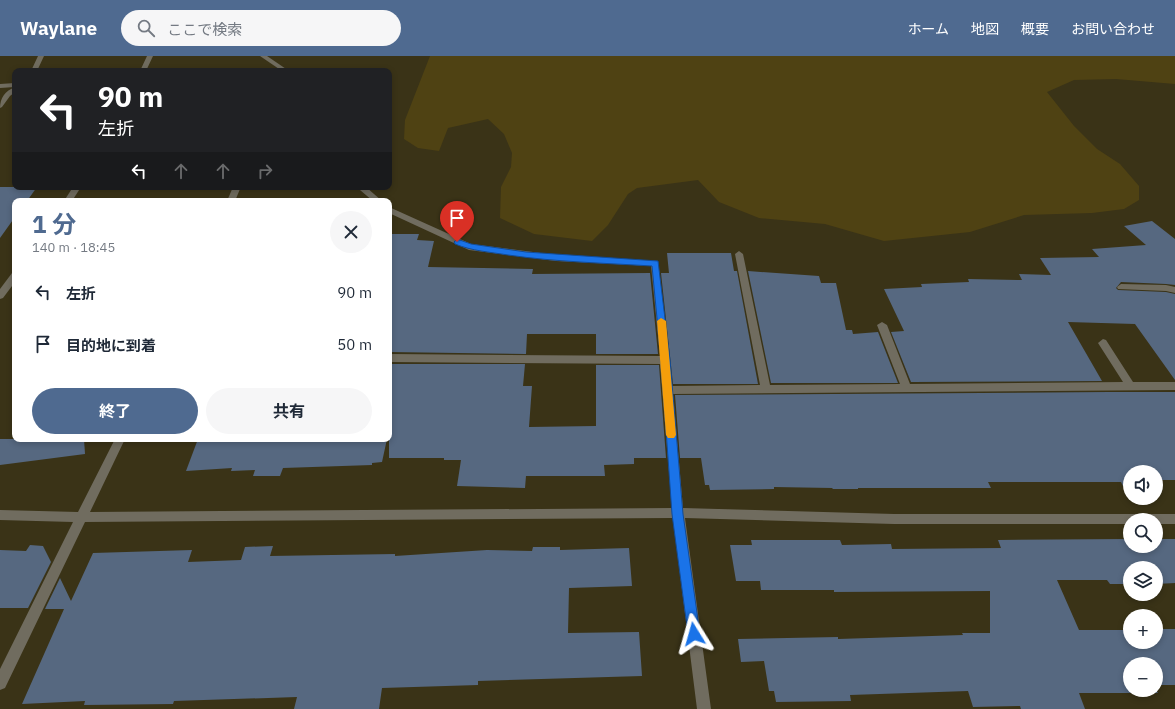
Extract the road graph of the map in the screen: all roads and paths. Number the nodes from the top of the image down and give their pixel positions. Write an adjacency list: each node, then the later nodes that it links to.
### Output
1 (41, 56): 4 (street)
2 (150, 56): 5 (street)
3 (263, 56): 6 (street)
4 (35, 68)
5 (144, 68)
6 (281, 68)
7 (12, 85): 8 (street)
8 (0, 86)
9 (4, 95): 10 (street)
10 (0, 106)
11 (364, 190): 12 (street)
12 (374, 198)
13 (392, 211): 22 (street)
14 (739, 254): 26 (street)
15 (12, 279): 18 (street)
16 (1121, 287): 17 (street)
17 (1175, 290)
18 (0, 296)
19 (882, 325): 25 (street)
20 (1103, 343): 24 (street)
21 (392, 358): 22 (street)
22 (665, 360): 27 (street)
23 (1175, 386): 24 (street)
24 (1131, 387): 25 (street)
25 (906, 388): 26 (street)
26 (766, 389): 27 (street)
27 (667, 390): 29 (street)
28 (119, 442): 31 (street)
29 (678, 514): 31 (street); 32 (street); 34 (street)
30 (0, 515): 31 (street)
31 (82, 517): 33 (street)
32 (1175, 519)
33 (0, 683)
34 (704, 709)

